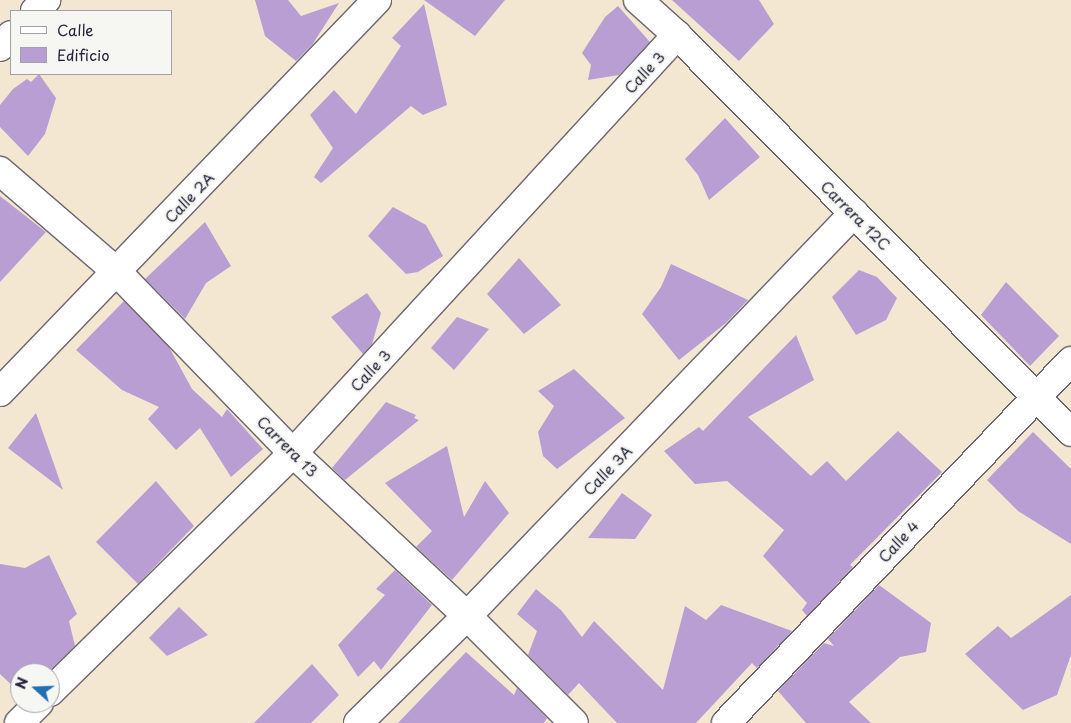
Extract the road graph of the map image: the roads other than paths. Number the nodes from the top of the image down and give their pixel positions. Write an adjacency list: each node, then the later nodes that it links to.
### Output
1 (46, 0): 4 (street)
2 (377, 0): 10 (street, Calle 2A)
3 (638, 0): 5 (street, Carrera 12C)
4 (36, 10)
5 (677, 35): 9 (street, Carrera 12C); 15 (street, Calle 3)
6 (10, 37): 7 (street)
7 (0, 47)
8 (0, 172): 10 (street, Carrera 13)
9 (854, 213): 13 (street, Carrera 12C); 16 (street, Calle 3A)
10 (117, 272): 12 (street, Calle 2A); 15 (street, Carrera 13)
11 (1071, 361): 13 (street, Calle 4)
12 (0, 392)
13 (1035, 396): 14 (street, Carrera 12C); 22 (street, Calle 4)
14 (1071, 432)
15 (293, 453): 16 (street, Carrera 13); 17 (street, Calle 3)
16 (467, 616): 20 (street, Calle 3A); 21 (street, Carrera 13)
17 (60, 682)
18 (29, 713): 19 (street)
19 (19, 723)
20 (358, 723)
21 (574, 723)
22 (726, 723)

